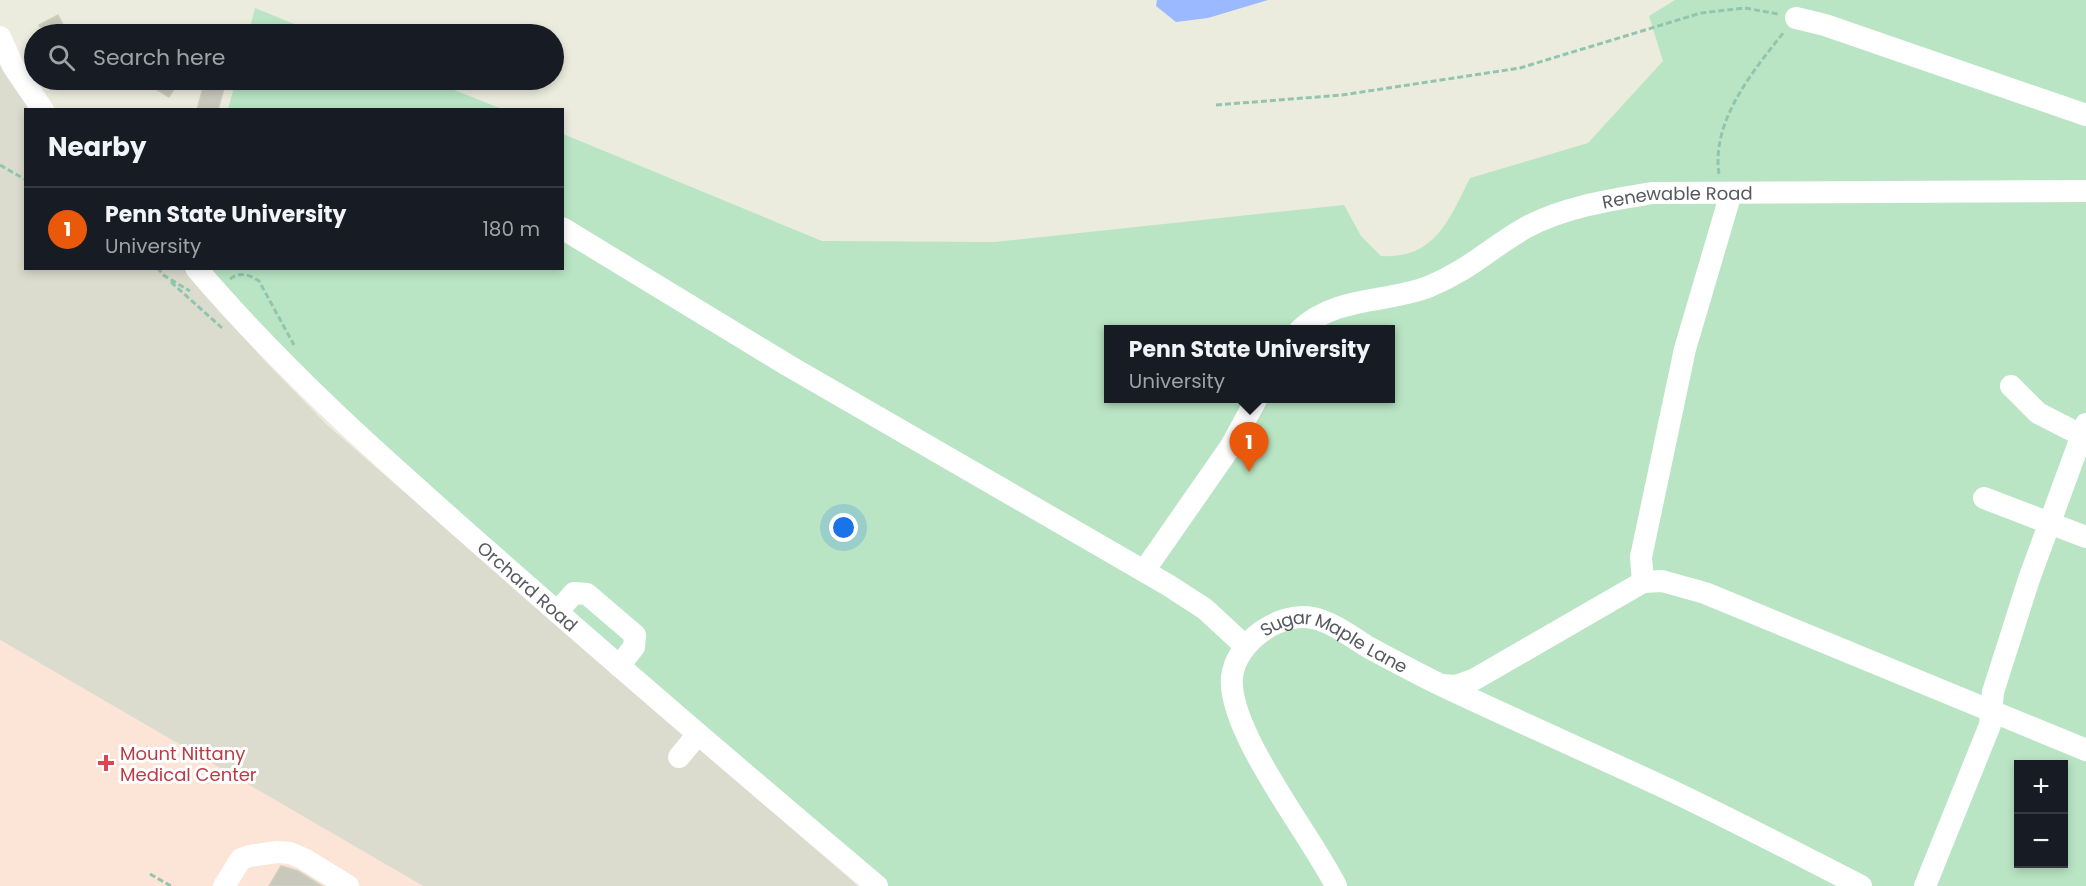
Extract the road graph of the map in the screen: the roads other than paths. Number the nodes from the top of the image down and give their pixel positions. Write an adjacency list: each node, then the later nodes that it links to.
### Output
1 (1796, 18): 6 (street)
2 (0, 37): 3 (street)
3 (24, 82)
4 (29, 90): 5 (street)
5 (42, 108)
6 (2086, 115)
7 (2086, 191): 8 (street, Renewable Road)
8 (1726, 193): 11 (street, Renewable Road); 19 (street)
9 (564, 229): 18 (street)
10 (198, 270): 20 (street, Orchard Road)
11 (1307, 325)
12 (2012, 386): 14 (street)
13 (1255, 403): 18 (street)
14 (2084, 429): 16 (street)
15 (1984, 498): 16 (street)
16 (2049, 525): 17 (street); 24 (street)
17 (2086, 537)
18 (1144, 571): 21 (street)
19 (1643, 582): 23 (street); 24 (street)
20 (557, 612): 22 (street, Orchard Road); 22 (street)
21 (1245, 646): 23 (street, Sugar Maple Lane); 31 (street, Sugar Maple Lane)
22 (619, 666): 25 (street, Orchard Road)
23 (1441, 684): 32 (street, Sugar Maple Lane)
24 (1991, 709): 26 (street); 33 (street)
25 (698, 734): 27 (street); 30 (street, Orchard Road)
26 (2086, 750)
27 (679, 757)
28 (224, 886): 29 (street)
29 (348, 886)
30 (877, 886)
31 (1336, 886)
32 (1861, 886)
33 (1924, 886)

